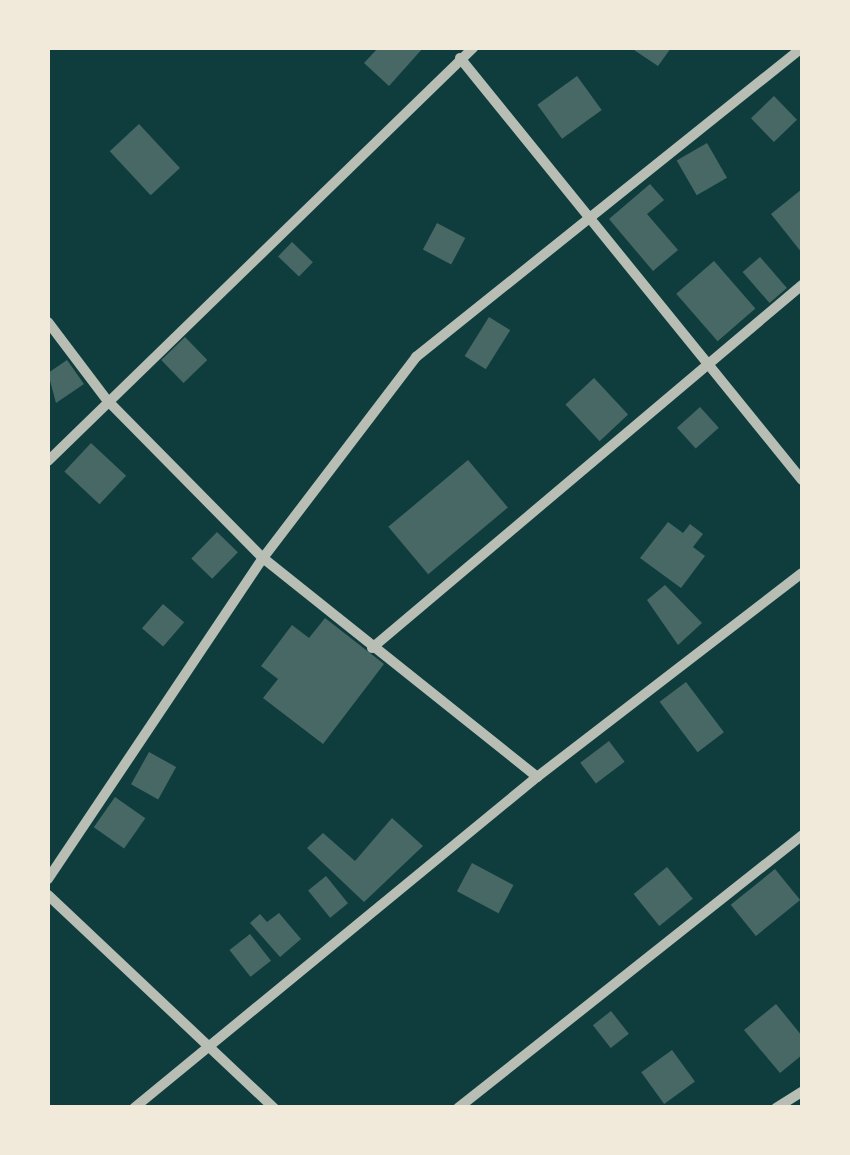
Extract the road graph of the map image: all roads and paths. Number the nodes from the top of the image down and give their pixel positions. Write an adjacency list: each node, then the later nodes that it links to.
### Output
1 (473, 48): 3 (street)
2 (802, 48): 4 (street)
3 (460, 58): 4 (street); 8 (street)
4 (586, 216): 7 (street); 11 (street)
5 (802, 285): 7 (street)
6 (48, 322): 8 (street)
7 (706, 362): 10 (street); 13 (street)
8 (107, 400): 9 (street); 11 (street)
9 (48, 461)
10 (802, 480)
11 (263, 558): 13 (street); 16 (street)
12 (802, 574): 14 (street)
13 (372, 648): 14 (street)
14 (537, 778): 18 (street)
15 (802, 836): 22 (street)
16 (48, 880)
17 (48, 896): 18 (street)
18 (210, 1048): 20 (street); 21 (street)
19 (802, 1092): 23 (street)
20 (134, 1108)
21 (274, 1108)
22 (458, 1108)
23 (776, 1108)

